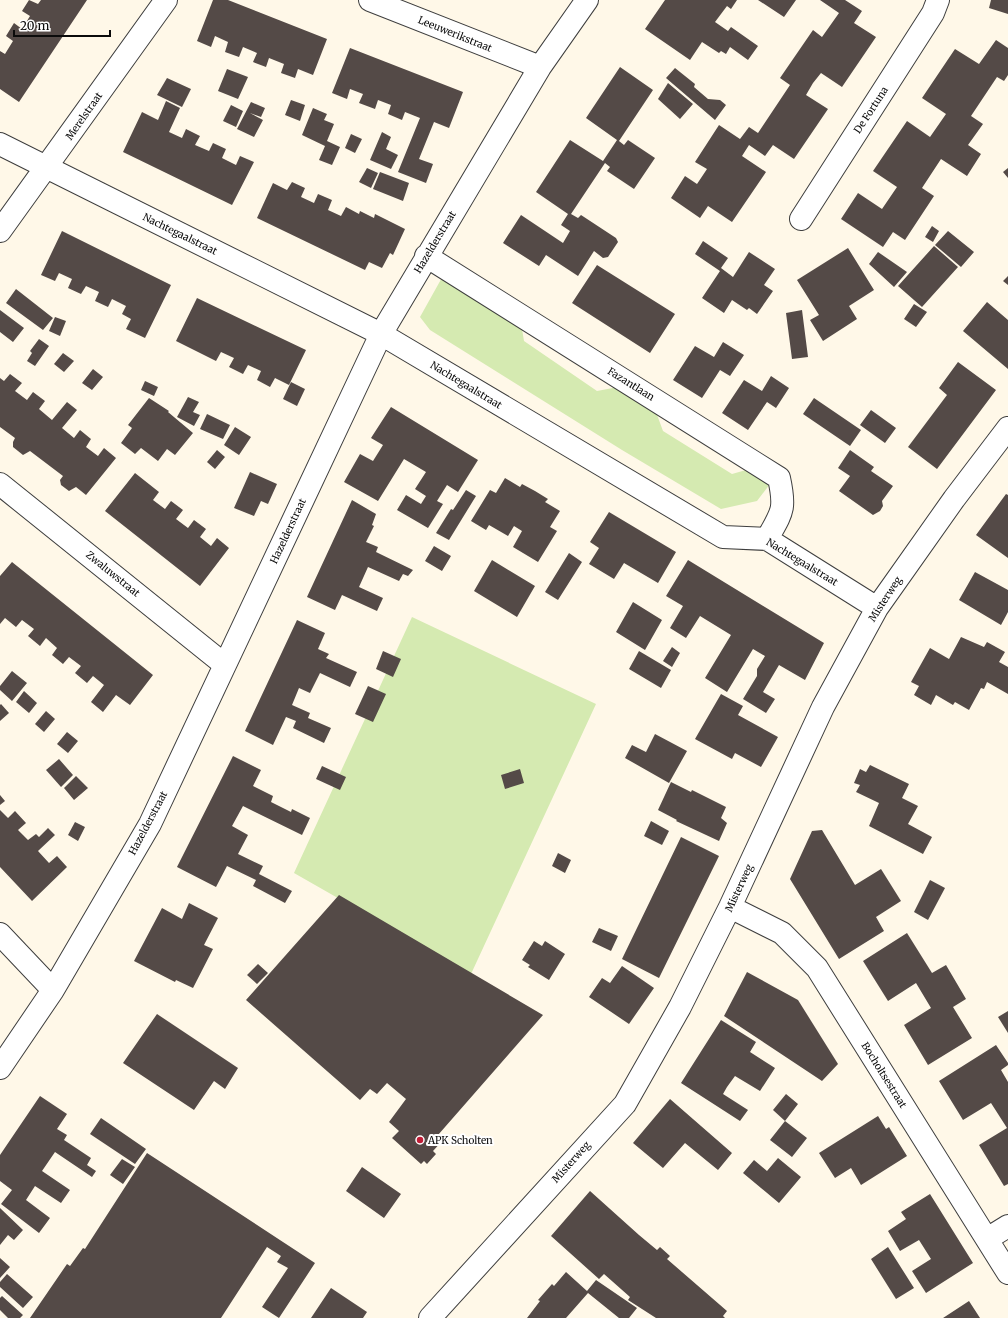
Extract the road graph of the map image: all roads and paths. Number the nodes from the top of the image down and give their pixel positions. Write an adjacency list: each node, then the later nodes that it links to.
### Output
1 (166, 0): 7 (street, Merelstraat)
2 (370, 0): 5 (street, Leeuwerikstraat)
3 (588, 0): 5 (street, Hazelderstraat)
4 (938, 0): 8 (street, De Fortuna)
5 (540, 67): 10 (street, Hazelderstraat)
6 (0, 144): 7 (street, Nachtegaalstraat)
7 (47, 167): 9 (street, Merelstraat); 11 (street, Nachtegaalstraat)
8 (801, 219)
9 (0, 231)
10 (426, 256): 11 (street, Hazelderstraat); 14 (street, Fazantlaan)
11 (381, 334): 14 (street, Nachtegaalstraat); 16 (street, Hazelderstraat)
12 (1008, 428): 15 (street, Misterweg)
13 (0, 484): 16 (street, Zwaluwstraat)
14 (767, 539): 15 (street, Nachtegaalstraat)
15 (877, 608): 17 (street, Misterweg)
16 (226, 664): 19 (street, Hazelderstraat)
17 (730, 907): 22 (street, Bocholtsestraat); 24 (street, Misterweg)
18 (0, 934): 19 (street)
19 (53, 990): 20 (street, Hazelderstraat)
20 (0, 1068)
21 (1008, 1226): 22 (street)
22 (987, 1239): 23 (street, Bocholtsestraat)
23 (1008, 1273)
24 (430, 1318)

